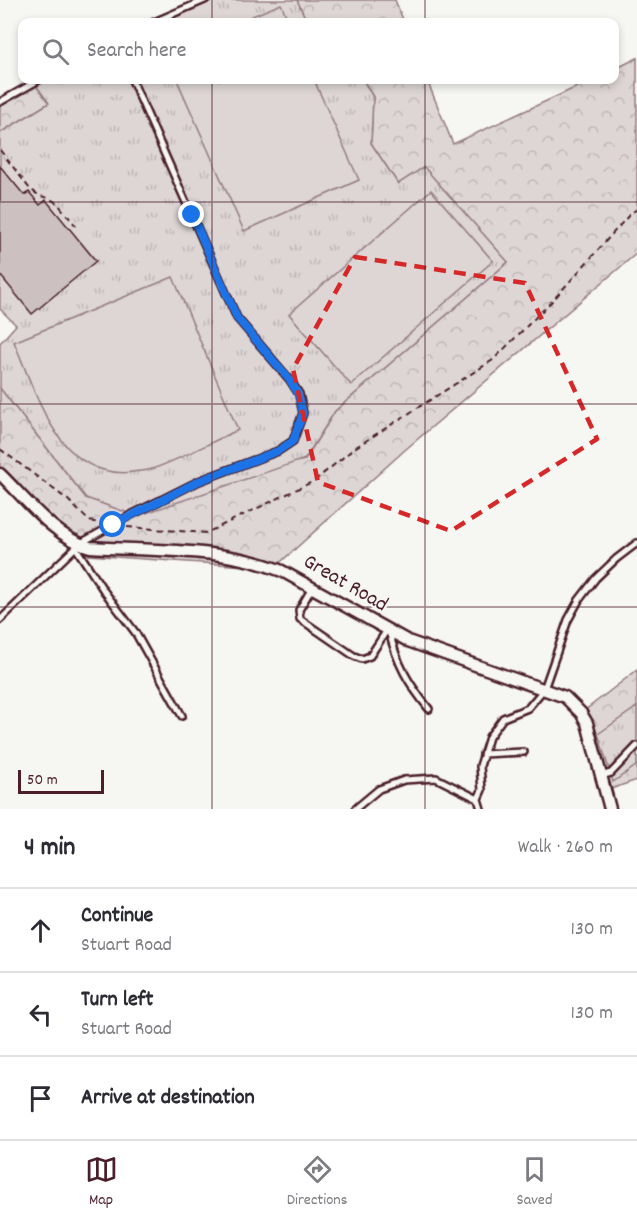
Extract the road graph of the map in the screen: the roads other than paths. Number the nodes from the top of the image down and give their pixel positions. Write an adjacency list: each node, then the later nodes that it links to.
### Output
1 (205, 0): 2 (lane)
2 (163, 18)
3 (32, 84): 5 (lane)
4 (134, 84): 8 (lane)
5 (0, 102)
6 (0, 474): 8 (street, Great Road)
7 (637, 543): 12 (lane)
8 (78, 546): 9 (street, Great Road); 10 (lane); 14 (lane)
9 (312, 588): 11 (street, Great Road); 11 (lane)
10 (0, 620)
11 (388, 631): 12 (street, Great Road); 13 (lane)
12 (544, 688): 17 (lane); 18 (street, Great Road)
13 (429, 709)
14 (182, 716)
15 (637, 746): 18 (lane)
16 (524, 752): 17 (lane)
17 (483, 754): 19 (lane)
18 (601, 776): 22 (street, Great Road)
19 (478, 799): 20 (lane); 21 (lane)
20 (355, 809)
21 (482, 809)
22 (610, 809)

